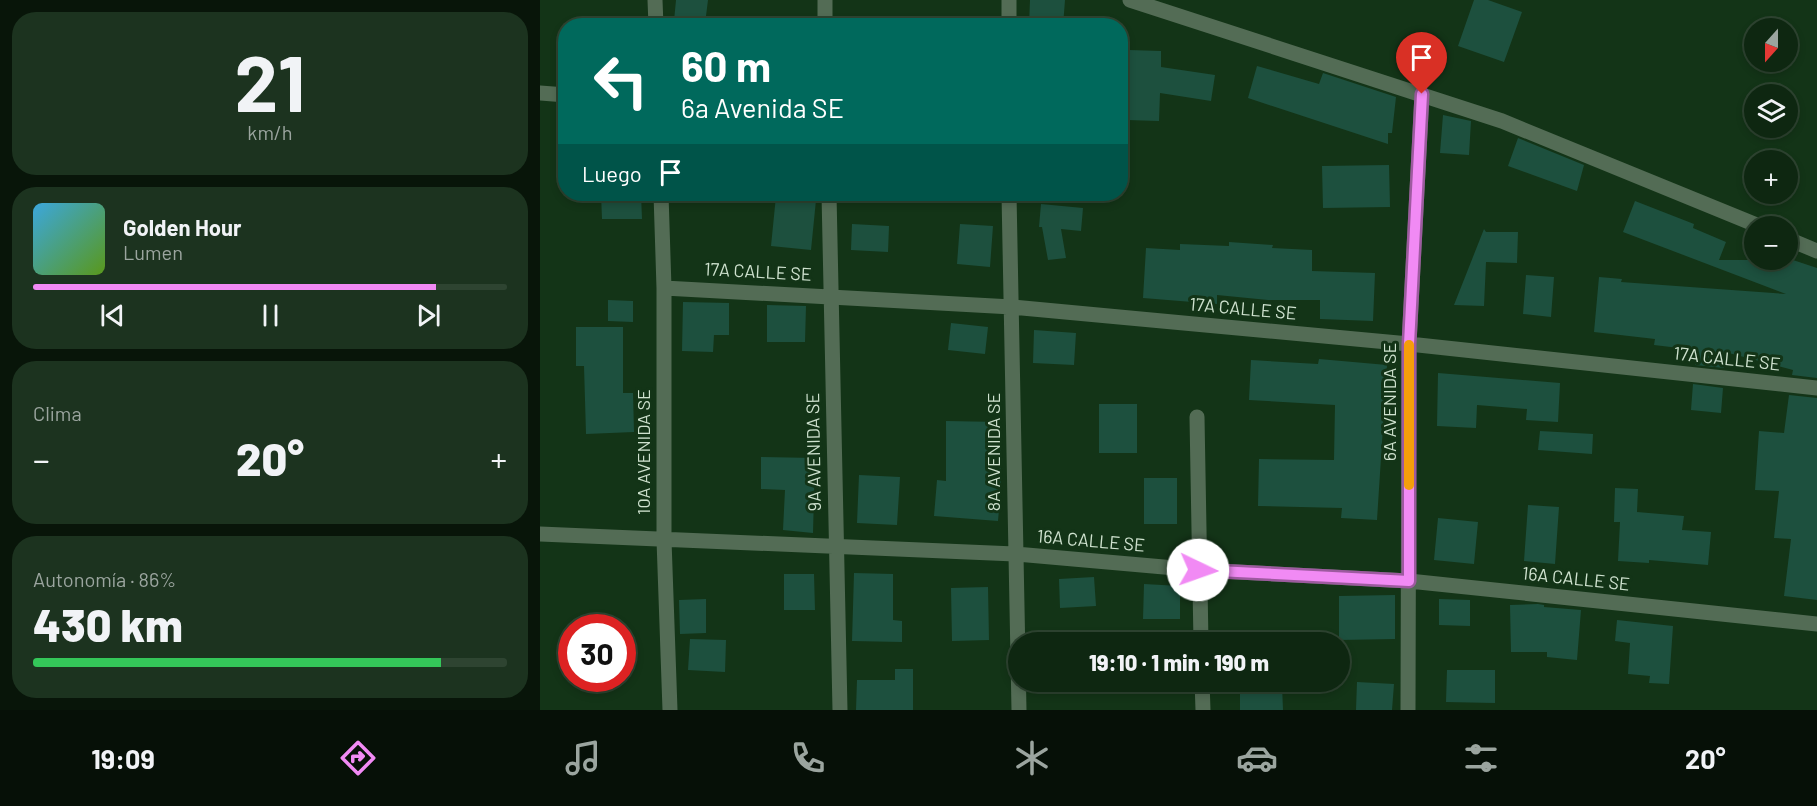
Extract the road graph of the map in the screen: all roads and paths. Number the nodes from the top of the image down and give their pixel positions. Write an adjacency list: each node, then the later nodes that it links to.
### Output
1 (655, 0): 5 (street)
2 (825, 0): 6 (street)
3 (1009, 0): 7 (street)
4 (1130, 0): 10 (street)
5 (656, 18)
6 (825, 18)
7 (1008, 18)
8 (540, 93): 9 (street)
9 (558, 94)
10 (1422, 94): 14 (street); 20 (street, 6A AVENIDA SE)
11 (661, 201): 17 (street, 10A AVENIDA SE)
12 (829, 201): 18 (street, 9A AVENIDA SE)
13 (1009, 201): 19 (street, 8A AVENIDA SE)
14 (1744, 220)
15 (1798, 243): 16 (street)
16 (1817, 250)
17 (664, 288): 18 (street, 17A CALLE SE); 24 (street, 10A AVENIDA SE)
18 (831, 295): 19 (street, 17A CALLE SE); 25 (street, 9A AVENIDA SE)
19 (1012, 307): 20 (street, 17A CALLE SE); 26 (street, 8A AVENIDA SE)
20 (1409, 344): 21 (street, 17A CALLE SE); 28 (street, 6A AVENIDA SE)
21 (1817, 388)
22 (1197, 417): 27 (street)
23 (540, 534): 24 (street, 16A CALLE SE)
24 (664, 540): 25 (street, 16A CALLE SE); 32 (street, 10A AVENIDA SE)
25 (835, 546): 26 (street, 16A CALLE SE); 33 (street, 9A AVENIDA SE)
26 (1015, 554): 27 (street, 16A CALLE SE); 34 (street, 8A AVENIDA SE)
27 (1198, 570): 28 (street, 16A CALLE SE); 30 (street)
28 (1409, 581): 29 (street, 16A CALLE SE); 36 (street, 6A AVENIDA SE)
29 (1817, 624)
30 (1201, 632)
31 (1202, 692): 35 (street)
32 (670, 710)
33 (840, 710)
34 (1019, 710)
35 (1203, 710)
36 (1408, 710)

